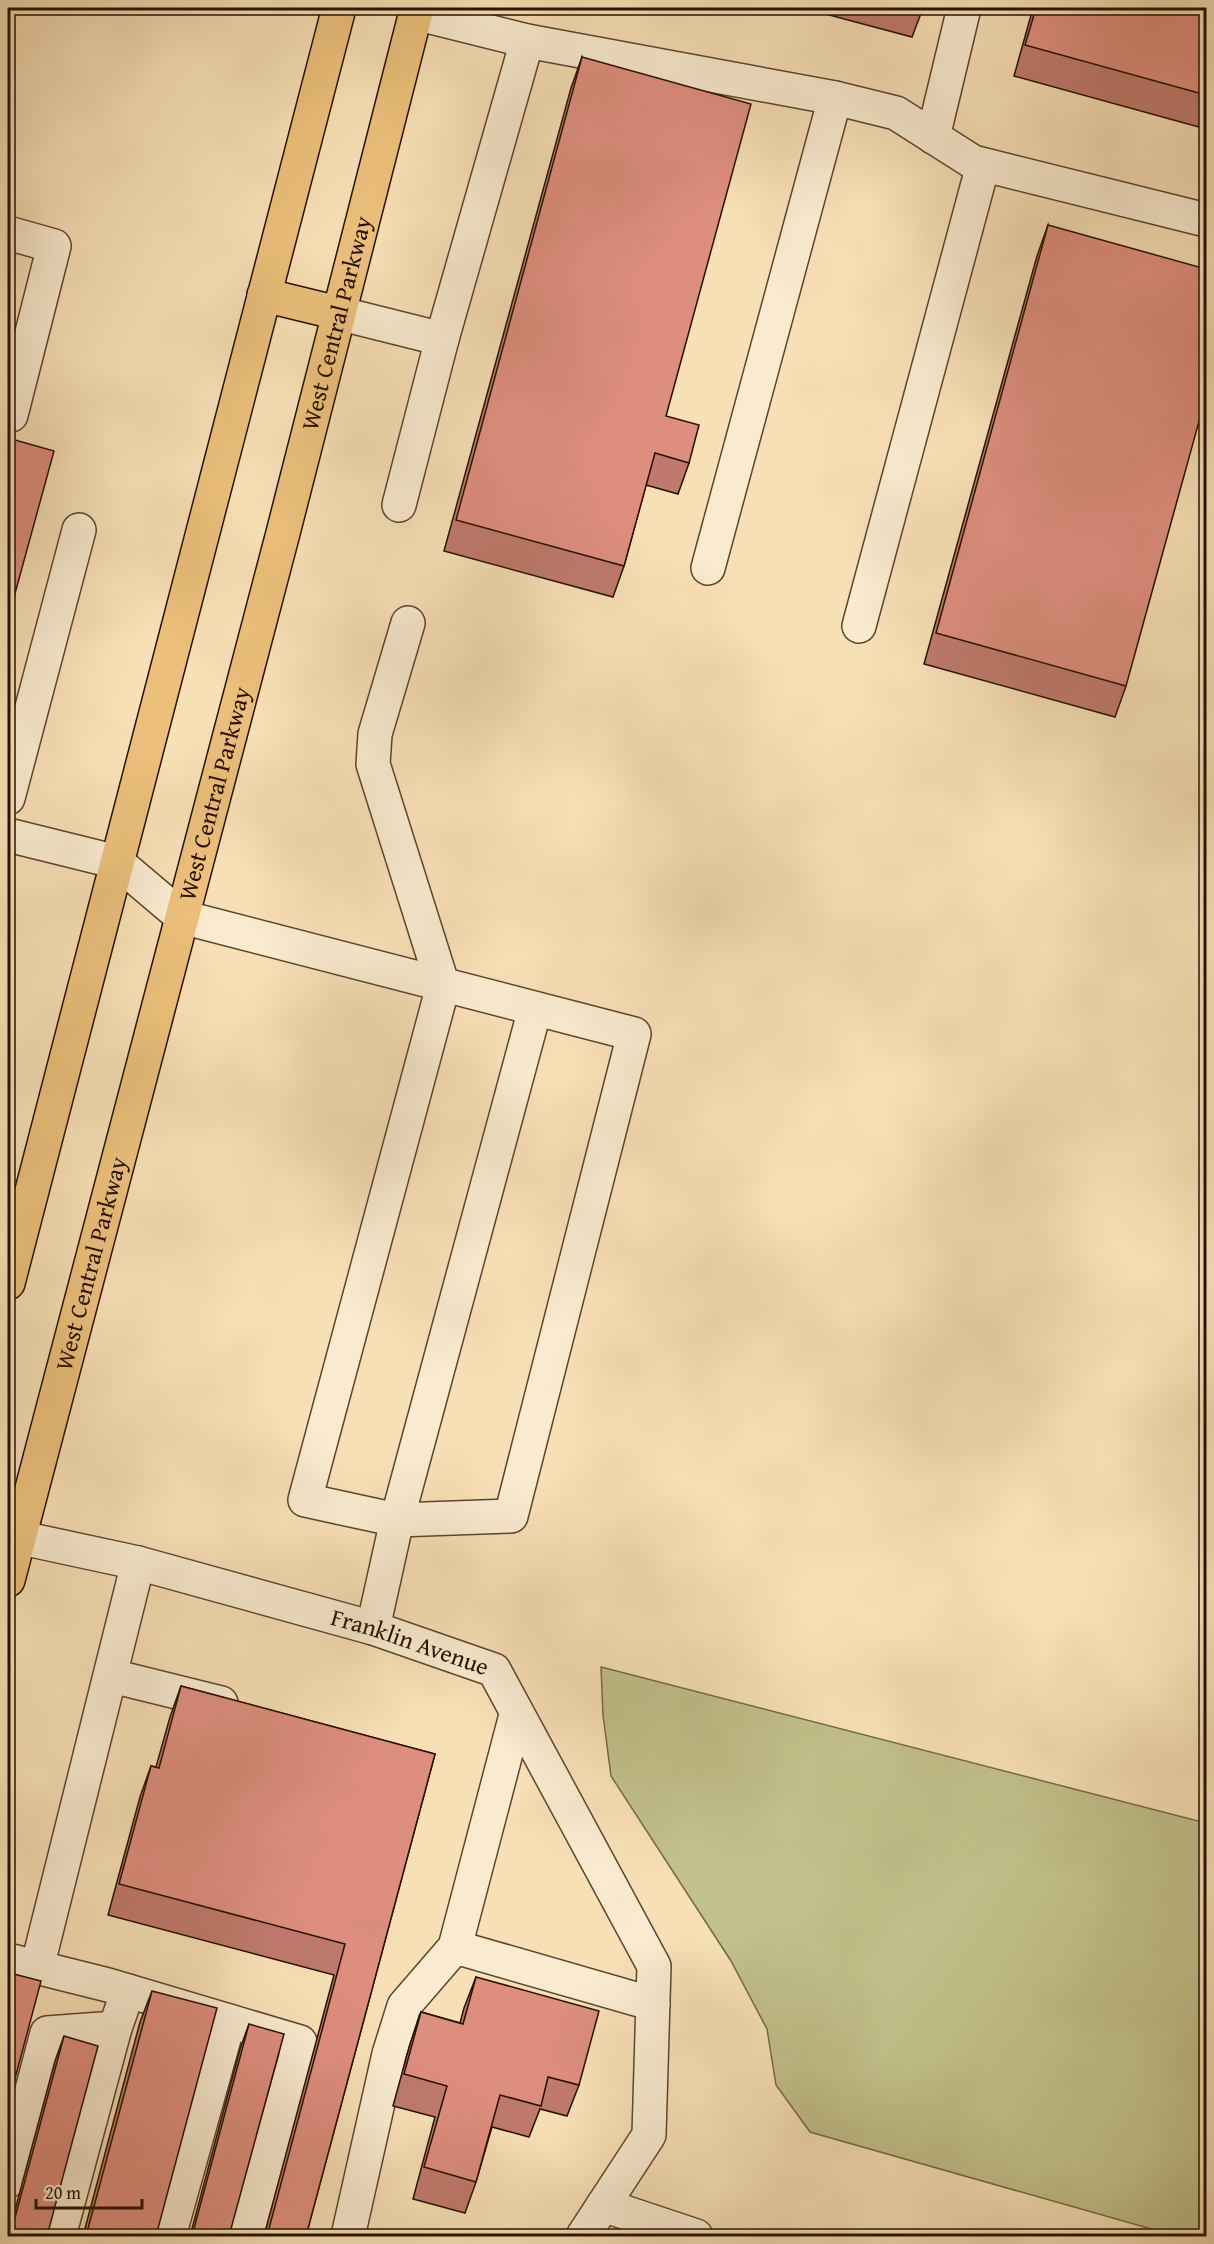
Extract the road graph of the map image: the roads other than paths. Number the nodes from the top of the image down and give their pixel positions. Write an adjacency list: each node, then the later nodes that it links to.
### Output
1 (339, 8): 10 (main road)
2 (964, 8): 6 (street)
3 (416, 10): 4 (street); 11 (main road, West Central Parkway)
4 (527, 41): 5 (street); 12 (street)
5 (835, 98): 6 (street); 16 (street)
6 (933, 137): 7 (street)
7 (983, 165): 8 (street); 18 (street)
8 (1206, 220)
9 (8, 233): 13 (street)
10 (264, 295): 11 (main road); 21 (main road)
11 (338, 313): 12 (street); 22 (main road, West Central Parkway)
12 (442, 339): 14 (street)
13 (11, 415)
14 (399, 505)
15 (79, 530): 19 (street)
16 (708, 568)
17 (408, 623): 23 (street)
18 (859, 626)
19 (8, 798)
20 (8, 835): 21 (street)
21 (117, 862): 22 (street); 25 (main road)
22 (182, 917): 23 (street); 28 (main road, West Central Parkway)
23 (443, 986): 24 (street); 27 (street)
24 (535, 1009): 27 (street); 27 (street)
25 (14, 1231): 26 (main road)
26 (8, 1282)
27 (398, 1520): 31 (street)
28 (13, 1536): 29 (street, Franklin Avenue); 30 (main road, West Central Parkway)
29 (138, 1563): 31 (street, Franklin Avenue); 32 (street)
30 (8, 1580)
31 (373, 1628): 34 (street, Franklin Avenue)
32 (112, 1676): 33 (street); 36 (street)
33 (250, 1711)
34 (516, 1715): 35 (street); 38 (street, Franklin Avenue)
35 (455, 1947): 38 (street); 46 (street)
36 (22, 1964): 37 (street)
37 (128, 1991): 39 (street); 40 (street)
38 (652, 2004): 42 (street, Franklin Avenue)
39 (229, 2021): 44 (street); 45 (street)
40 (115, 2028): 41 (street); 43 (street)
41 (8, 2181)
42 (603, 2205): 47 (street); 48 (street)
43 (59, 2236)
44 (169, 2236)
45 (246, 2236)
46 (348, 2236)
47 (583, 2236)
48 (696, 2236)

